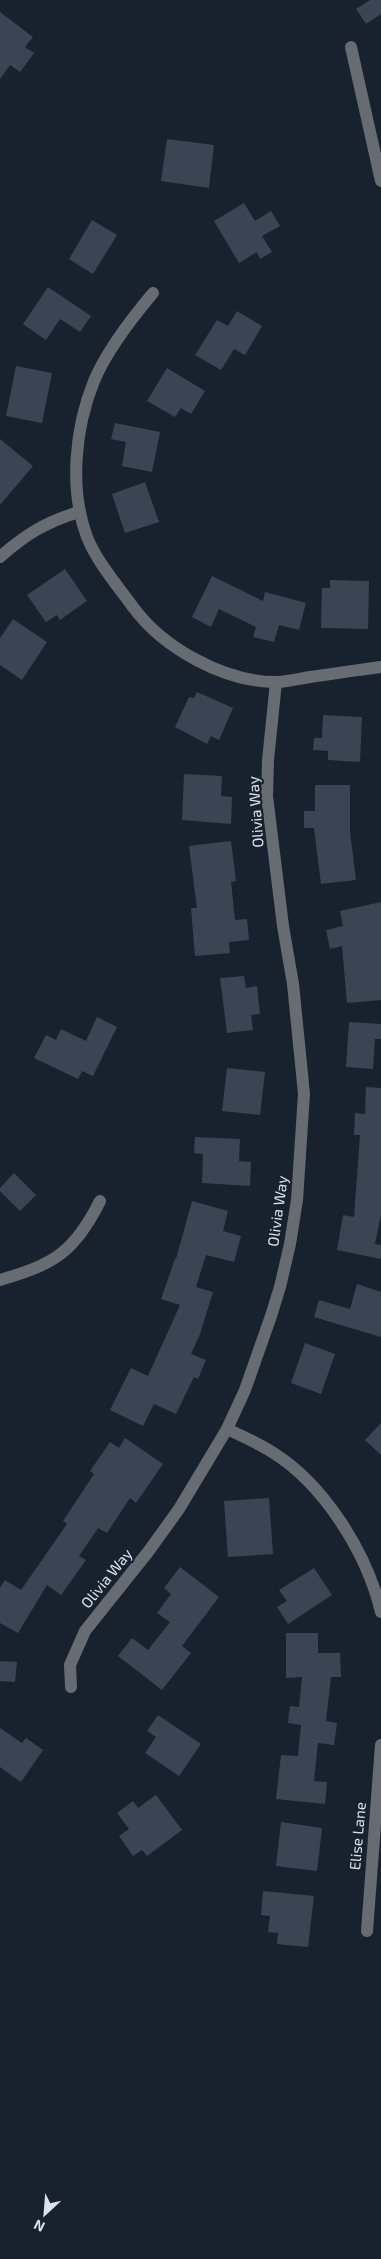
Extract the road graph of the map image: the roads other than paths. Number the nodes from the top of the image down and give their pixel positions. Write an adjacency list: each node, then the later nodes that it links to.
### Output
1 (351, 47): 2 (street)
2 (381, 182)
3 (153, 293): 4 (street)
4 (79, 512): 5 (street); 7 (street)
5 (0, 557)
6 (381, 667): 7 (street)
7 (276, 682): 10 (street, Olivia Way)
8 (100, 1202): 9 (street)
9 (0, 1280)
10 (227, 1429): 11 (street); 12 (street, Olivia Way)
11 (381, 1612)
12 (71, 1688)
13 (381, 1745): 14 (street, Elise Lane)
14 (367, 1931)

